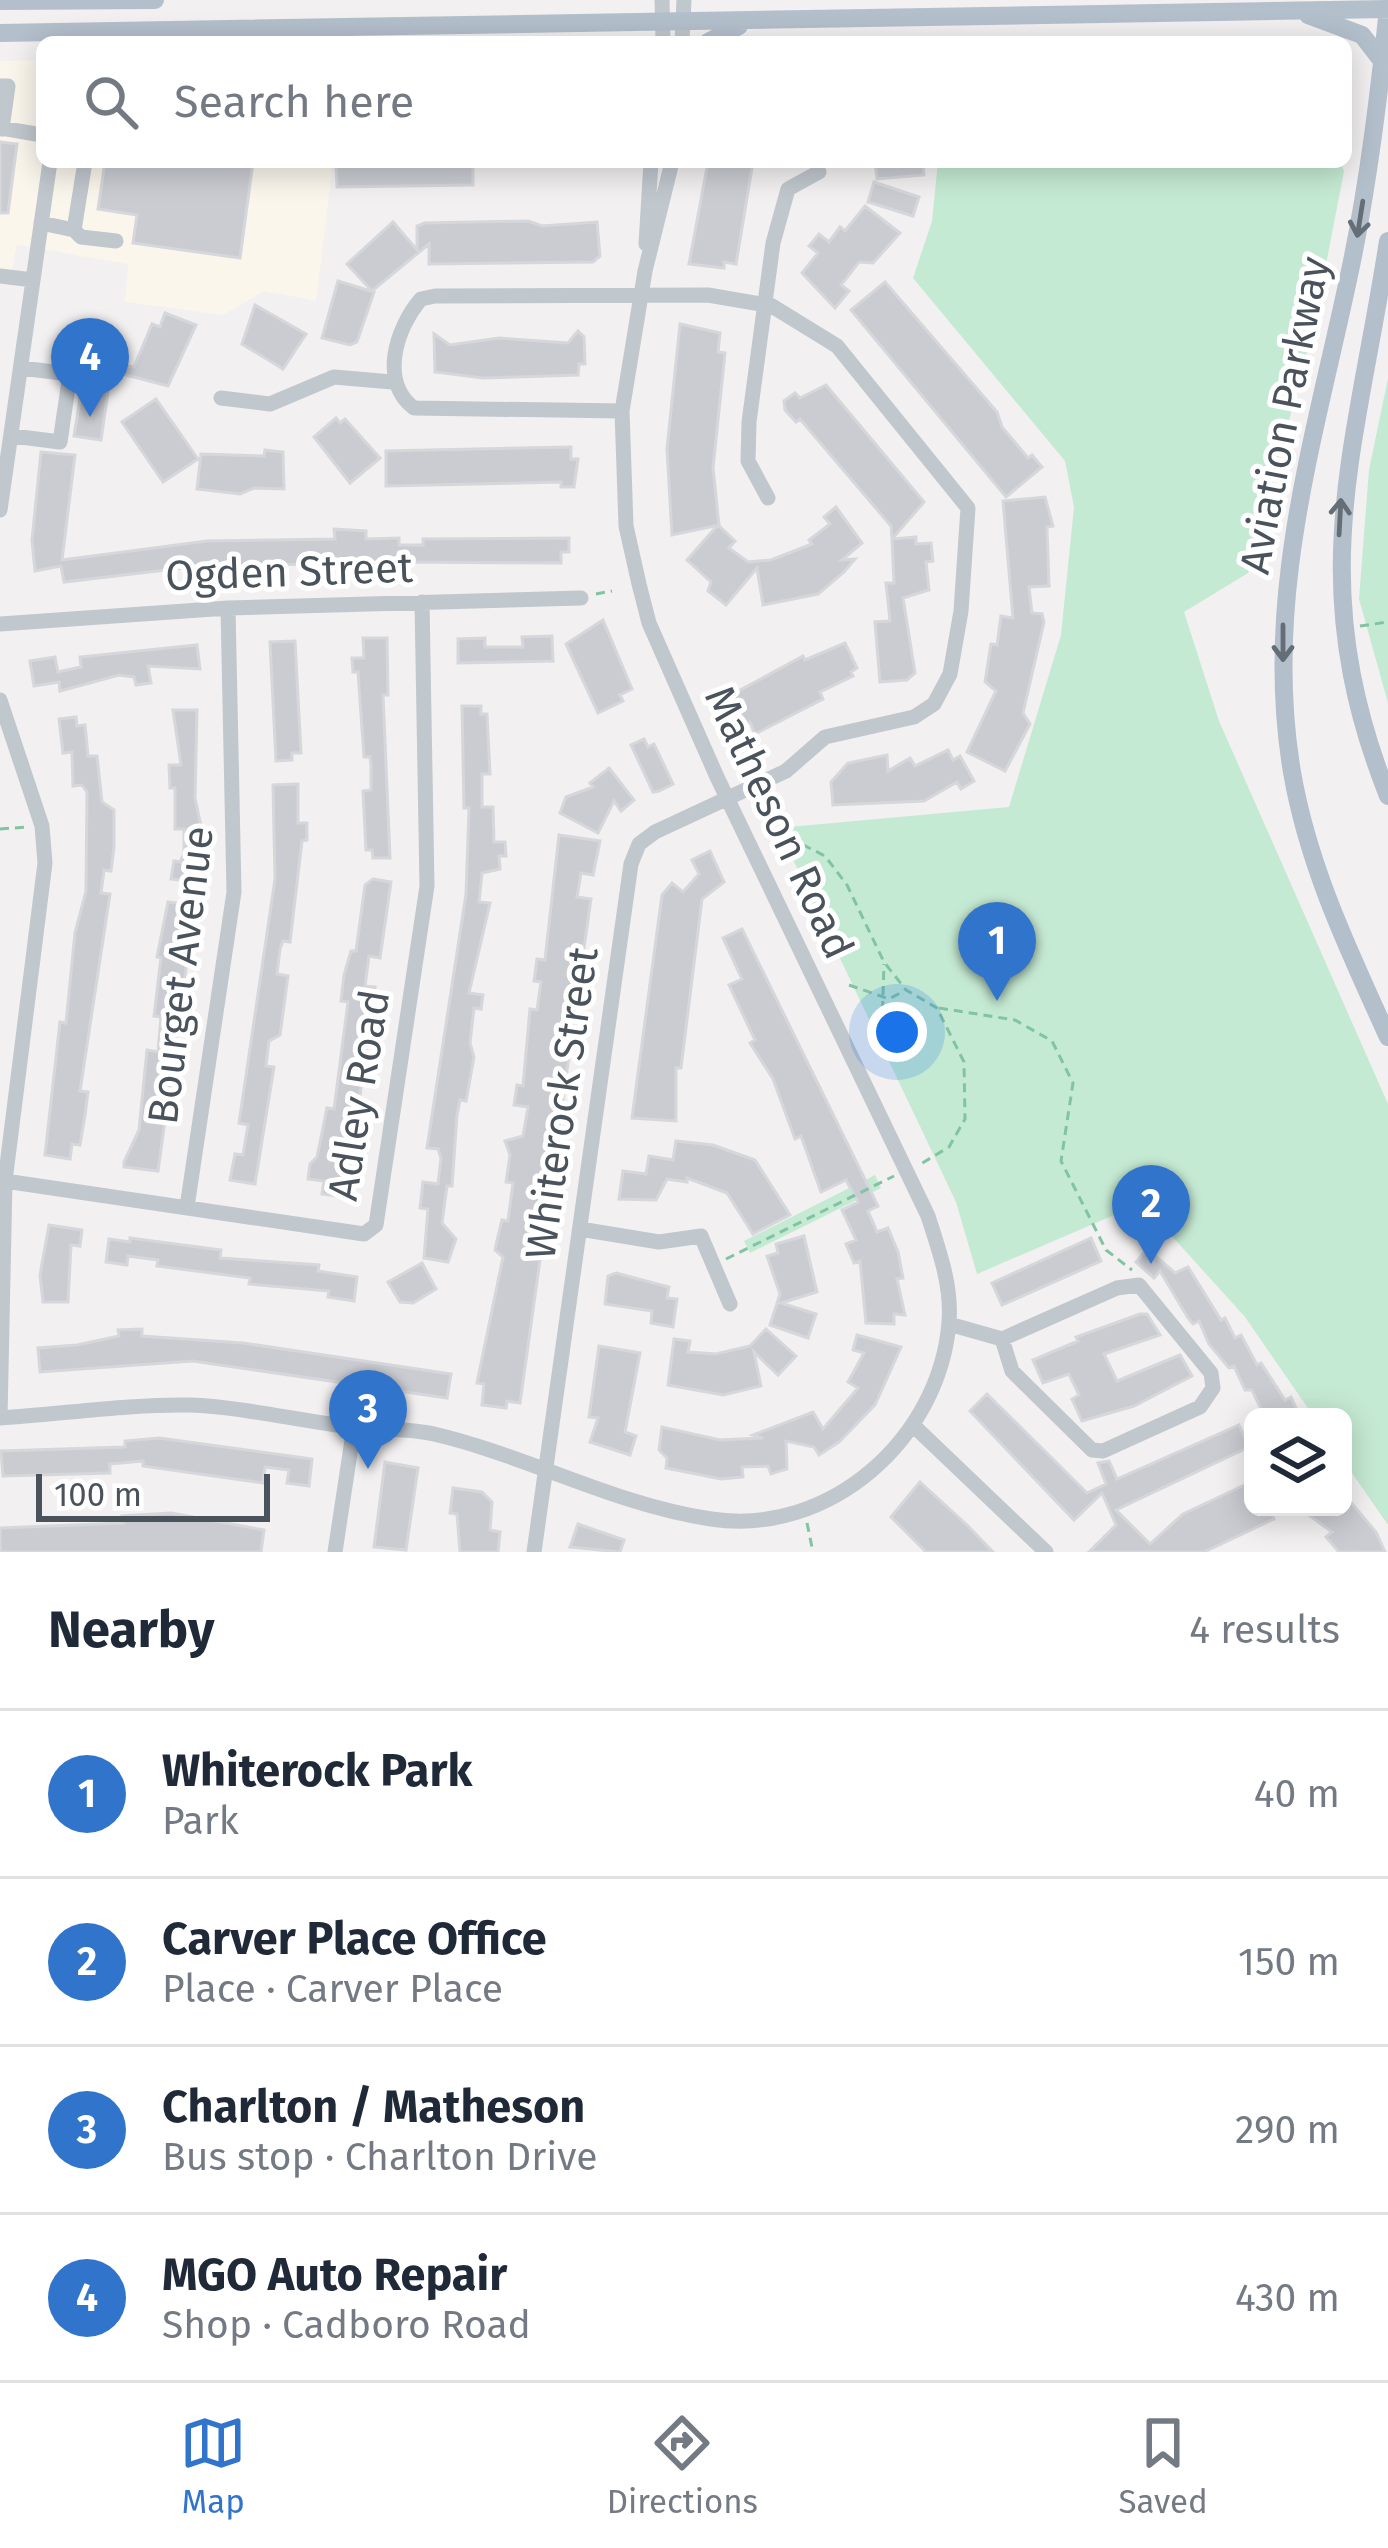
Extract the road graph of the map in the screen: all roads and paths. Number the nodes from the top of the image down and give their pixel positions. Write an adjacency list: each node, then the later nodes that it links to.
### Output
1 (40, 0): 2 (main road); 4 (main road)
2 (155, 0)
3 (662, 0): 8 (street)
4 (0, 1)
5 (1388, 8): 7 (main road); 15 (main road, Aviation Parkway)
6 (683, 10): 8 (main road); 9 (main road)
7 (1293, 10): 9 (main road); 15 (main road)
8 (662, 21): 12 (main road); 13 (street)
9 (749, 22): 14 (main road)
10 (0, 33): 11 (main road)
11 (49, 36)
12 (84, 36)
13 (663, 36)
14 (720, 36)
15 (1382, 62): 57 (main road, Aviation Parkway, one-way to 57)
16 (0, 86): 17 (street)
17 (1, 129): 18 (street)
18 (36, 134)
19 (49, 168): 24 (street)
20 (84, 168): 25 (street)
21 (651, 168): 28 (street, Matheson Road)
22 (671, 168): 28 (street, Matheson Road)
23 (819, 172): 32 (street)
24 (41, 223): 25 (street); 30 (street)
25 (74, 230): 26 (street)
26 (116, 241)
27 (1388, 241): 47 (main road, Aviation Parkway, one-way to 27)
28 (645, 272): 31 (street, Matheson Road)
29 (0, 276): 30 (street)
30 (33, 280): 33 (street)
31 (640, 297): 32 (street, Whiterock Street); 34 (street, Whiterock Street); 36 (street, Matheson Road)
32 (765, 305): 38 (street); 48 (street, Whiterock Street)
33 (21, 368): 37 (street); 37 (street)
34 (392, 382): 35 (street); 36 (street)
35 (221, 398)
36 (622, 412): 48 (street, Matheson Road)
37 (13, 436): 39 (street)
38 (768, 498)
39 (0, 510)
40 (580, 598): 41 (street, Ogden Street)
41 (422, 602): 42 (street, Ogden Street); 62 (street, Adley Road)
42 (228, 608): 44 (street, Ogden Street); 62 (street, Bourget Avenue)
43 (1388, 622): 45 (path)
44 (0, 624)
45 (1359, 626)
46 (0, 700): 49 (street)
47 (1388, 796)
48 (727, 797): 63 (street, Whiterock Street); 67 (street, Matheson Road)
49 (42, 826): 50 (path); 61 (street)
50 (0, 829)
51 (776, 831): 52 (path)
52 (884, 962): 54 (path); 55 (path)
53 (849, 985): 55 (path)
54 (905, 990): 55 (path); 56 (path)
55 (884, 996): 58 (path)
56 (938, 1007): 59 (path); 65 (path)
57 (1388, 1037)
58 (881, 1054)
59 (919, 1166)
60 (894, 1176): 64 (path)
61 (5, 1181): 62 (street, Adley Road); 69 (street)
62 (187, 1207)
63 (580, 1229): 64 (street); 72 (street, Whiterock Street)
64 (713, 1265): 66 (street)
65 (1129, 1284): 68 (street); 68 (street)
66 (730, 1304)
67 (949, 1324): 68 (street); 70 (street, Matheson Road)
68 (1002, 1339)
69 (0, 1418): 71 (street, Matheson Road)
70 (914, 1426): 73 (street, Matheson Road); 77 (street)
71 (354, 1427): 72 (street, Matheson Road); 74 (street)
72 (545, 1472): 73 (street, Matheson Road); 75 (street, Whiterock Street)
73 (802, 1510): 76 (path)
74 (335, 1552)
75 (534, 1552)
76 (813, 1552)
77 (1046, 1552)

